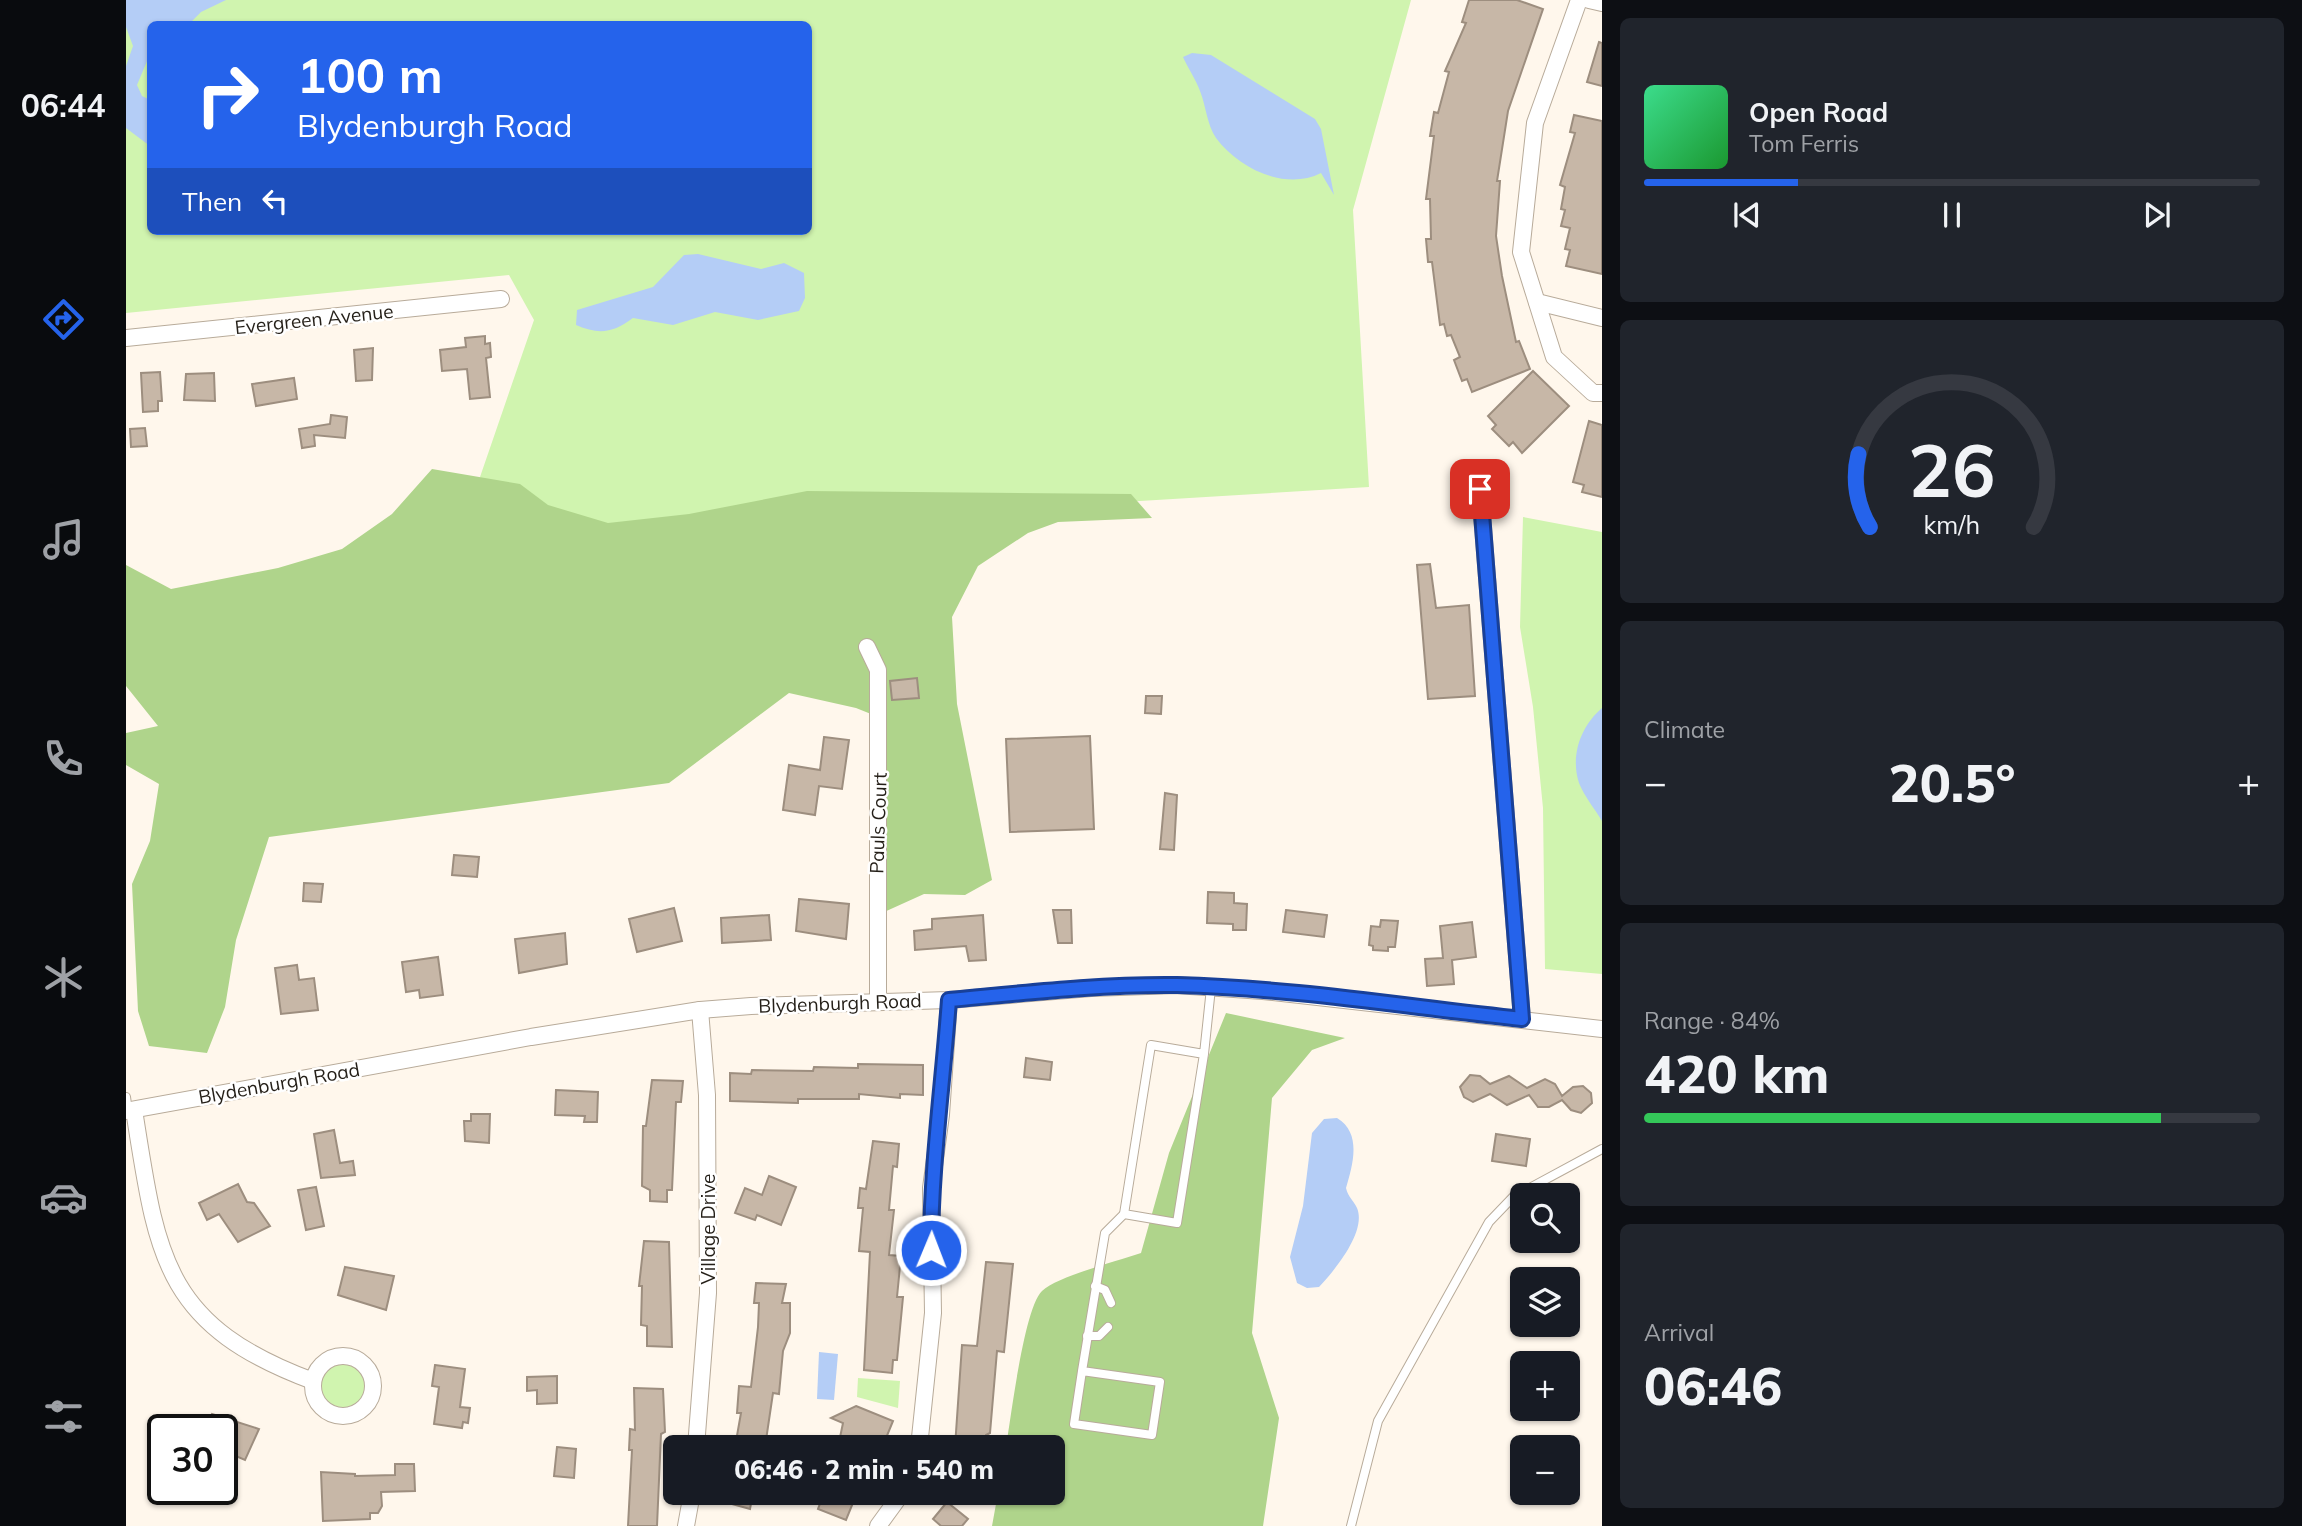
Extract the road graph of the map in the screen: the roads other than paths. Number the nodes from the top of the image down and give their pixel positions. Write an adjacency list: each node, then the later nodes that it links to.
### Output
1 (1579, 0): 5 (street)
2 (1589, 0): 3 (street)
3 (1602, 4)
4 (501, 299): 7 (street, Evergreen Avenue)
5 (1537, 302): 6 (street); 8 (street)
6 (1602, 318)
7 (126, 338)
8 (1602, 393)
9 (1480, 489): 15 (street)
10 (867, 647): 13 (street, Pauls Court)
11 (1211, 988): 12 (street, Blydenburgh Road); 15 (street, Blydenburgh Road); 17 (lane)
12 (949, 1000): 13 (street, Blydenburgh Road); 28 (street)
13 (878, 1001): 14 (street, Blydenburgh Road)
14 (700, 1010): 18 (street, Blydenburgh Road); 27 (street, Village Drive)
15 (1522, 1019): 16 (street, Blydenburgh Road)
16 (1602, 1029)
17 (1205, 1054): 20 (lane); 20 (lane)
18 (129, 1107): 26 (street)
19 (1602, 1149): 33 (lane)
20 (1124, 1214): 21 (lane)
21 (1095, 1286): 22 (lane); 24 (lane)
22 (1111, 1303)
23 (1108, 1327): 24 (lane)
24 (1087, 1336): 25 (lane)
25 (1082, 1371): 25 (lane)
26 (313, 1381)
27 (697, 1435)
28 (920, 1435)
29 (690, 1505): 31 (street)
30 (893, 1505): 32 (street)
31 (686, 1526)
32 (877, 1526)
33 (1351, 1526)

